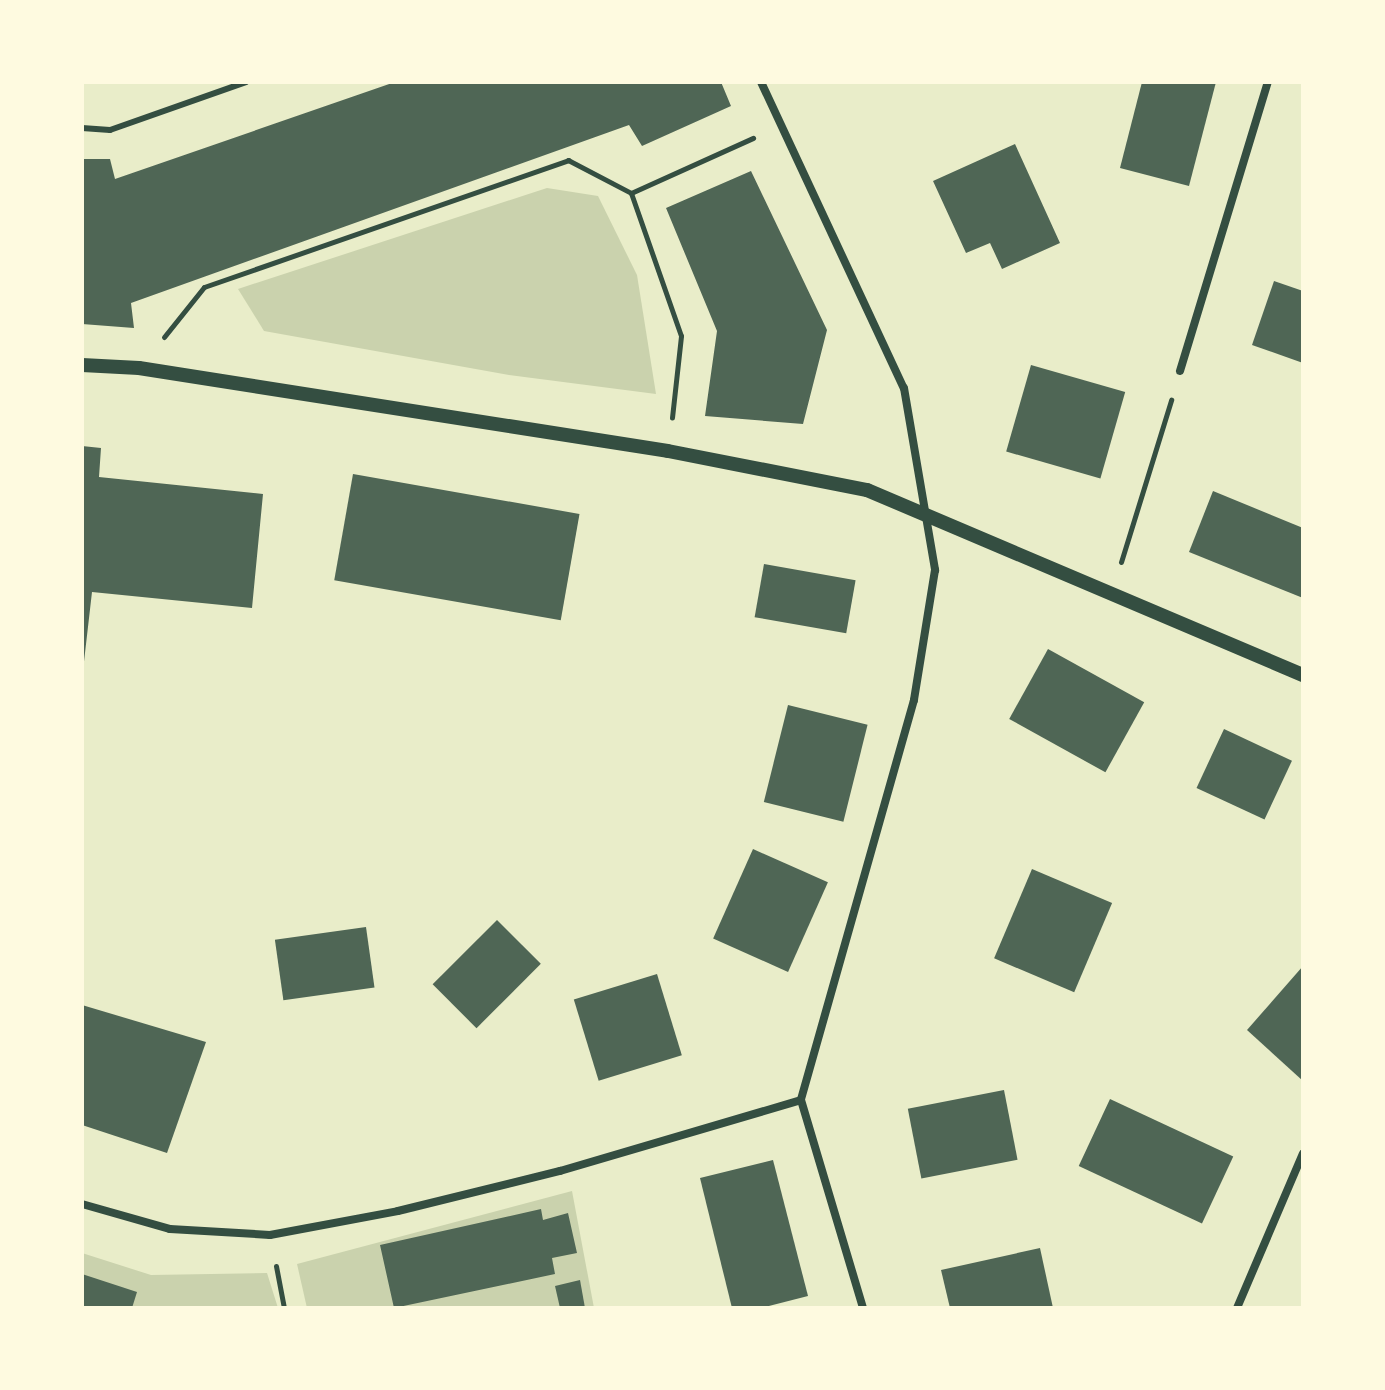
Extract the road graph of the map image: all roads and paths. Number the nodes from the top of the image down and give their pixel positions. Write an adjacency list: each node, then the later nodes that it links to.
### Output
1 (246, 82): 5 (lane)
2 (761, 82): 4 (street)
3 (1268, 82): 9 (street)
4 (779, 126): 6 (path); 11 (street)
5 (82, 128)
6 (631, 193): 8 (path); 10 (path)
7 (82, 365): 8 (street)
8 (139, 368): 10 (street)
9 (1180, 371): 12 (path)
10 (668, 451): 11 (street)
11 (928, 512): 13 (street); 14 (street)
12 (1128, 540)
13 (1303, 675)
14 (801, 1100): 17 (street); 19 (street)
15 (1303, 1153): 20 (street)
16 (82, 1204): 17 (street)
17 (270, 1235): 18 (path)
18 (284, 1308)
19 (863, 1308)
20 (1237, 1308)

